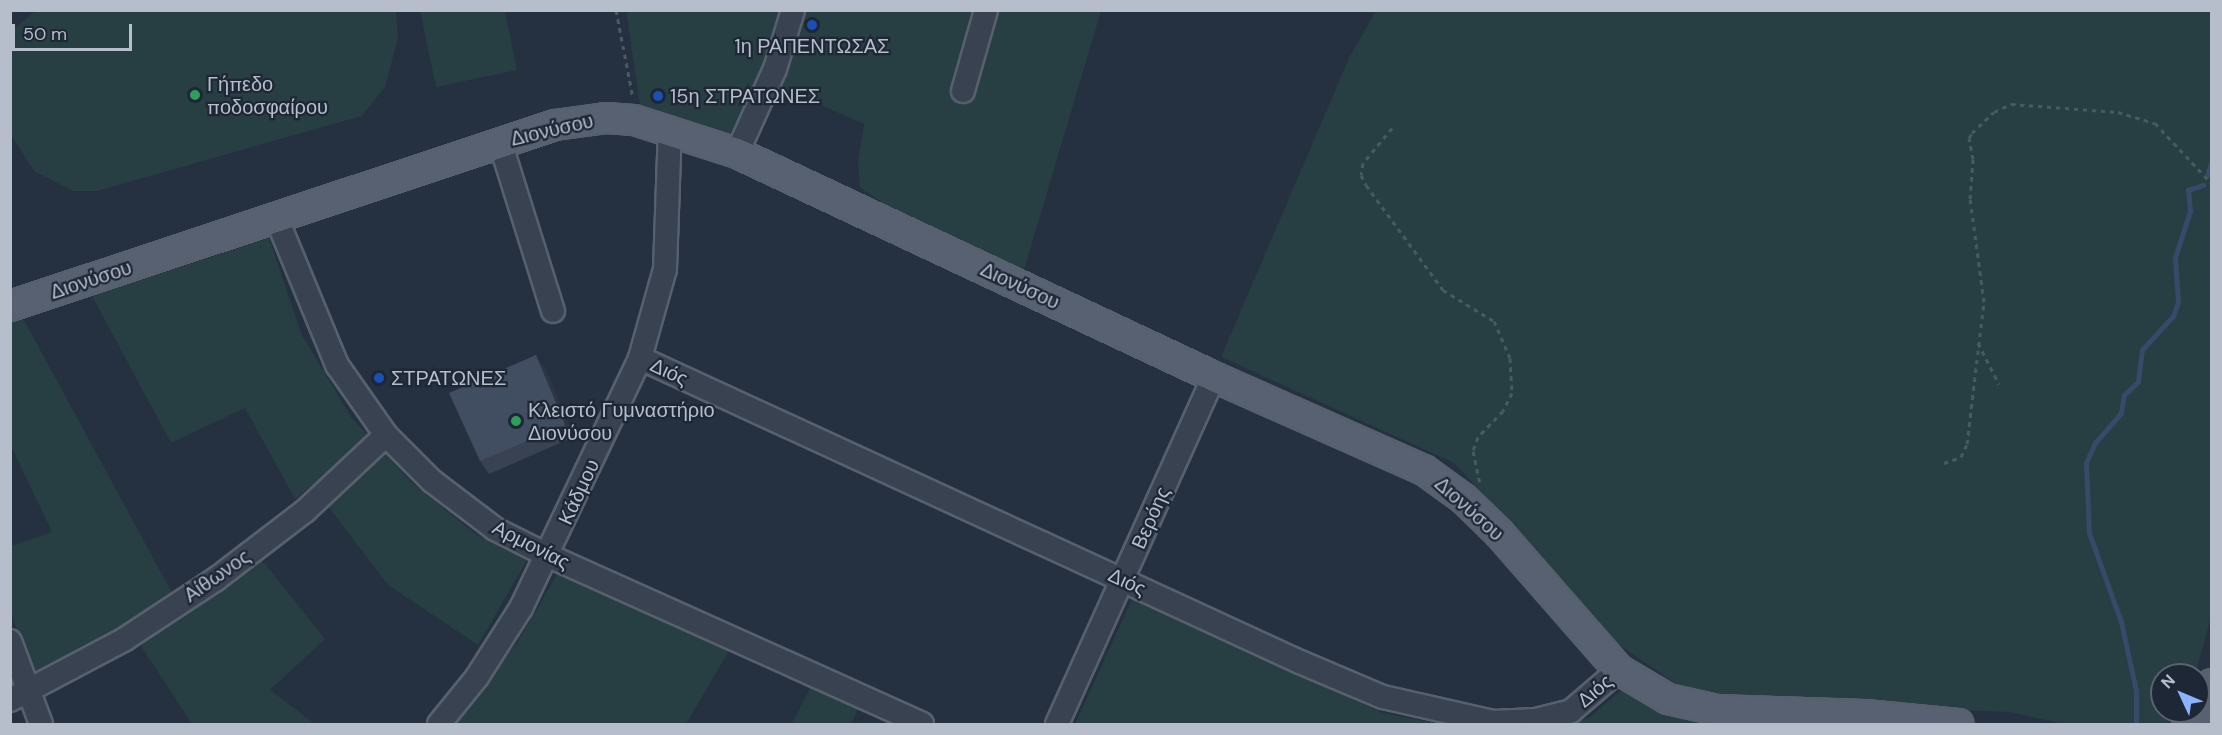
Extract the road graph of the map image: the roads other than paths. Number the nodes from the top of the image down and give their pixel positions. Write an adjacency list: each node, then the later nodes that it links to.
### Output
1 (793, 10): 6 (street)
2 (986, 10): 3 (street)
3 (963, 91)
4 (670, 129): 5 (main road, Διονύσου); 6 (main road, Διονύσου); 10 (street, Κάδμου)
5 (500, 142): 7 (main road, Διονύσου); 9 (street)
6 (737, 153): 11 (main road, Διονύσου)
7 (276, 217): 8 (main road, Διονύσου); 12 (street, Αρμονίας)
8 (10, 306)
9 (553, 311)
10 (640, 358): 13 (street, Κάδμου); 14 (street, Διός)
11 (1214, 377): 14 (street, Βερόης); 16 (main road, Διονύσου)
12 (386, 435): 13 (street, Αρμονίας); 18 (street, Αίθωνος)
13 (549, 556): 21 (street, Κάδμου); 22 (street, Αρμονίας)
14 (1123, 581): 16 (street, Διός); 23 (street, Βερόης)
15 (10, 641): 18 (street)
16 (1619, 670): 19 (main road, Διονύσου)
17 (2211, 684): 25 (main road)
18 (20, 696): 20 (street)
19 (1864, 720): 24 (main road, Διονύσου)
20 (41, 724)
21 (439, 724)
22 (922, 724)
23 (1057, 724)
24 (1959, 724)
25 (2187, 724)

